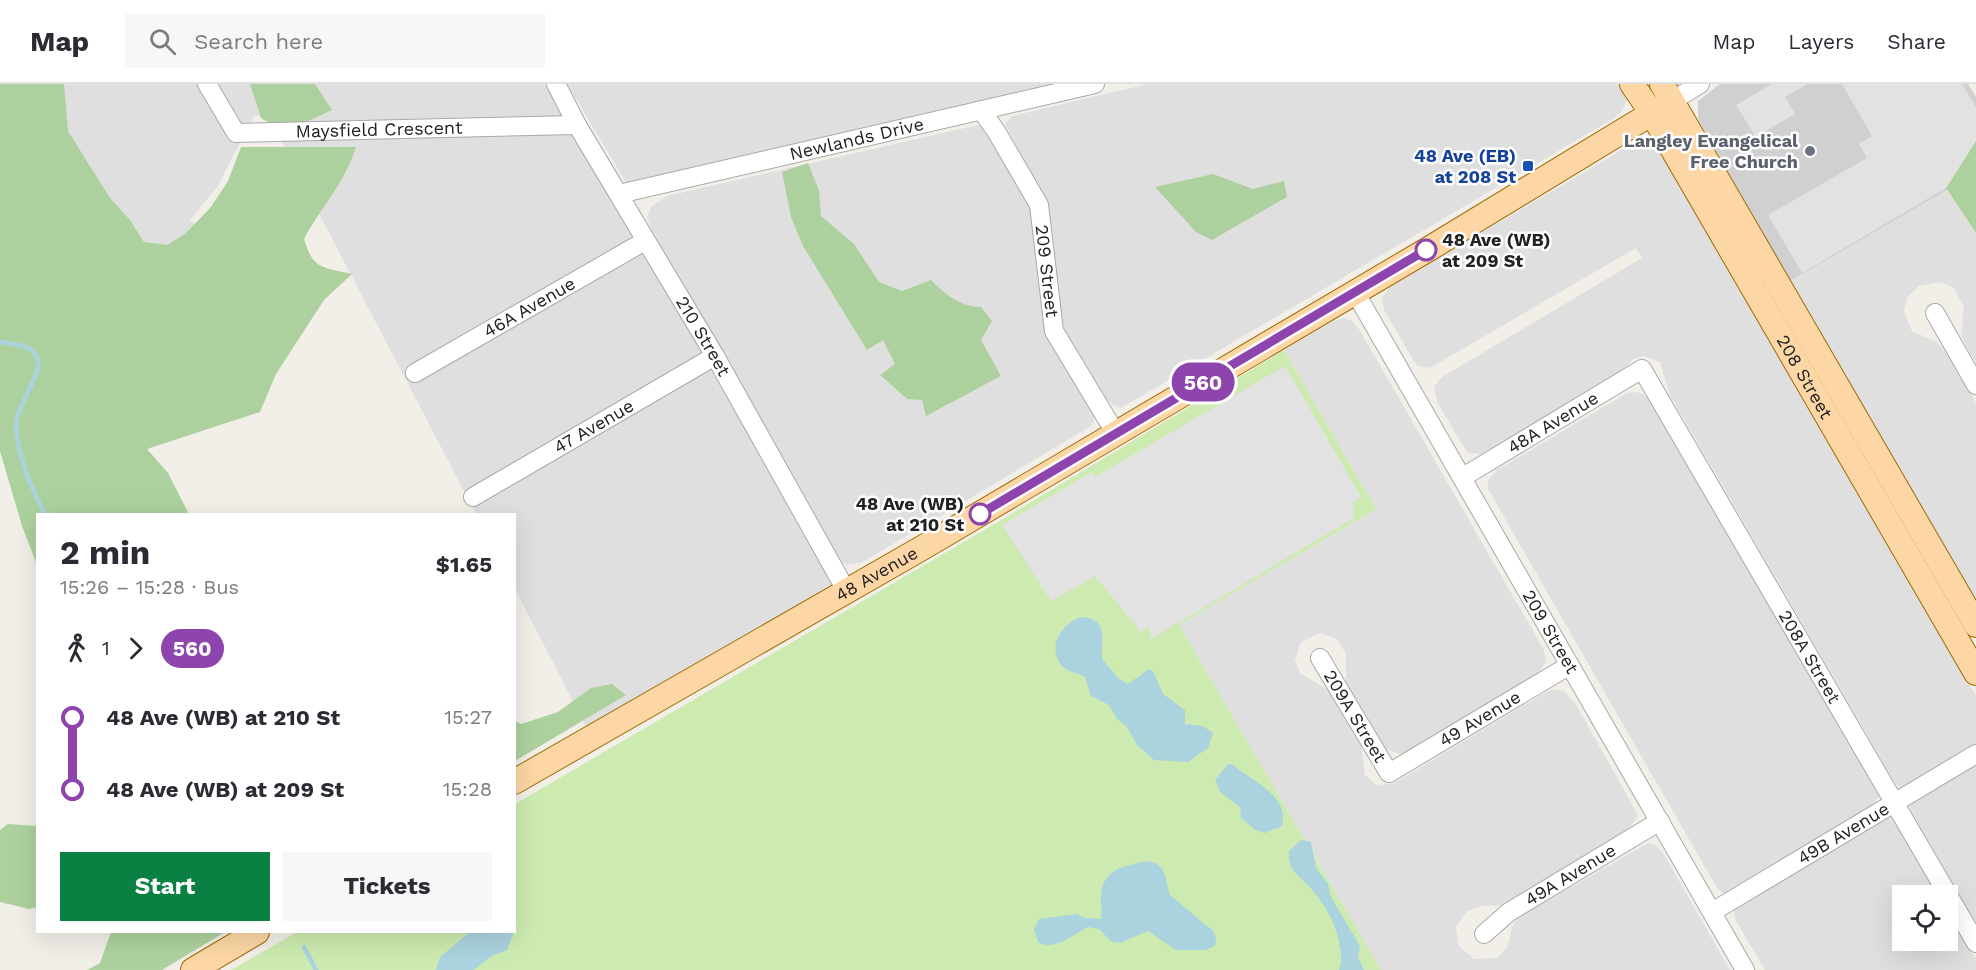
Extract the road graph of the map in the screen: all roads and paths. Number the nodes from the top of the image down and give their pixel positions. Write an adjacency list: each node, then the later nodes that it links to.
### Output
1 (207, 84): 8 (street, Maysfield Crescent)
2 (556, 84): 8 (street, 210 Street)
3 (1095, 84): 7 (street, Newlands Drive)
4 (1632, 84): 6 (main road, 208 Street)
5 (1700, 84): 6 (street, 48 Avenue)
6 (1662, 99): 11 (main road, 48 Avenue); 21 (main road, 208 Street); 24 (main road, 208 Street)
7 (981, 110): 9 (street, Newlands Drive); 17 (street, 209 Street)
8 (577, 125): 9 (street, 210 Street)
9 (619, 195): 10 (street, 210 Street)
10 (645, 242): 13 (street, 210 Street); 15 (street, 46A Avenue)
11 (1355, 292): 17 (main road, 48 Avenue); 18 (street, 209 Street)
12 (1935, 313): 16 (street)
13 (715, 356): 19 (street, 47 Avenue); 20 (street, 210 Street)
14 (1642, 369): 18 (street, 48A Avenue); 28 (street, 208A Street)
15 (415, 373)
16 (1976, 385)
17 (1116, 434): 20 (main road, 48 Avenue)
18 (1463, 477): 23 (street, 209 Street)
19 (473, 497)
20 (847, 592): 27 (main road, 48 Avenue)
21 (1976, 625)
22 (1320, 658): 26 (street, 209A Street)
23 (1570, 665): 26 (street, 49 Avenue); 29 (street, 209 Street)
24 (1976, 673)
25 (1976, 754): 28 (street, 49B Avenue)
26 (1389, 773)
27 (516, 781)
28 (1894, 802): 30 (street, 49B Avenue); 33 (street, 208A Street)
29 (1660, 821): 30 (street, 209 Street); 32 (street, 49A Avenue)
30 (1712, 912): 35 (street, 209 Street)
31 (255, 933): 34 (main road)
32 (1484, 934)
33 (1976, 943)
34 (193, 970)
35 (1745, 970)

